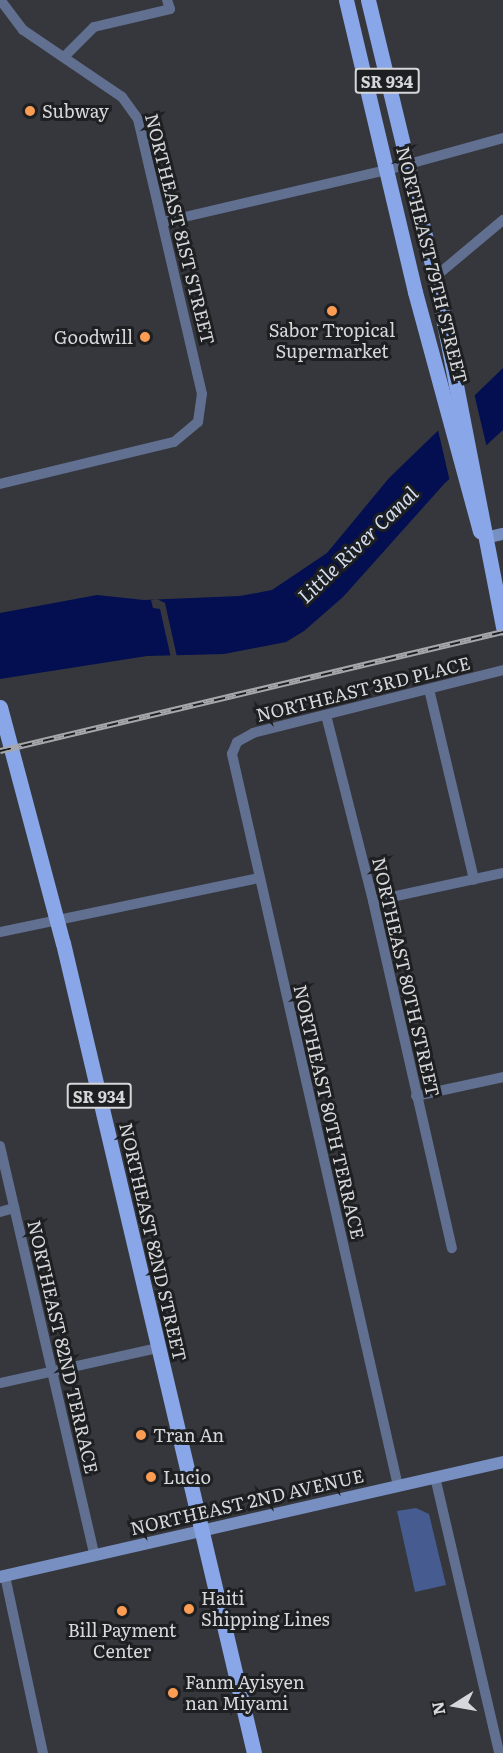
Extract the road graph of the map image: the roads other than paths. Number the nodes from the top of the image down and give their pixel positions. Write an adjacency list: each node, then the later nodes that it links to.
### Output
1 (0, 0): 5 (street, NORTHEAST 81ST STREET)
2 (346, 0): 8 (main road, NORTHEAST 79TH STREET)
3 (368, 0): 7 (main road, NORTHEAST 79TH STREET / SR 934)
4 (168, 5): 5 (street)
5 (64, 57): 10 (street, NORTHEAST 81ST STREET)
6 (503, 138): 7 (street)
7 (407, 162): 8 (street); 11 (main road, NORTHEAST 79TH STREET / SR 934)
8 (387, 170): 10 (street); 12 (main road, NORTHEAST 79TH STREET)
9 (503, 220): 11 (street)
10 (163, 222): 13 (street, NORTHEAST 81ST STREET)
11 (435, 277): 12 (main road, NORTHEAST 79TH STREET / SR 934)
12 (455, 410): 15 (main road, NORTHEAST 79TH STREET / SR 934)
13 (0, 484)
14 (503, 534): 15 (main road)
15 (485, 538): 16 (main road, NORTHEAST 79TH STREET / SR 934)
16 (503, 627)
17 (503, 670): 18 (street, NORTHEAST 3RD PLACE)
18 (429, 689): 20 (street, NORTHEAST 3RD PLACE); 24 (street)
19 (0, 707): 26 (main road, NORTHEAST 82ND STREET / SR 934)
20 (326, 715): 21 (street, NORTHEAST 3RD PLACE); 25 (street, NORTHEAST 80TH STREET)
21 (234, 746): 23 (street, NORTHEAST 80TH TERRACE)
22 (503, 873): 24 (street)
23 (259, 878): 26 (street); 39 (street, NORTHEAST 80TH TERRACE)
24 (474, 880): 25 (street)
25 (373, 901): 29 (street, NORTHEAST 80TH STREET)
26 (58, 921): 27 (street); 34 (main road, NORTHEAST 82ND STREET / SR 934)
27 (0, 932)
28 (503, 1077): 29 (street)
29 (416, 1096): 33 (street, NORTHEAST 80TH STREET)
30 (0, 1146): 31 (street, NORTHEAST 82ND TERRACE)
31 (14, 1208): 32 (street); 35 (street, NORTHEAST 82ND TERRACE)
32 (0, 1212)
33 (452, 1248)
34 (158, 1348): 35 (street); 40 (main road, NORTHEAST 82ND STREET / SR 934)
35 (51, 1371): 36 (street); 41 (street, NORTHEAST 82ND TERRACE)
36 (0, 1383)
37 (503, 1462): 38 (main road, NORTHEAST 2ND AVENUE)
38 (435, 1477): 39 (main road, NORTHEAST 2ND AVENUE); 45 (street)
39 (398, 1486): 40 (main road, NORTHEAST 2ND AVENUE)
40 (201, 1532): 41 (main road, NORTHEAST 2ND AVENUE); 44 (main road, NORTHEAST 82ND STREET / SR 934)
41 (95, 1556): 42 (main road, NORTHEAST 2ND AVENUE)
42 (2, 1577): 43 (street)
43 (43, 1753)
44 (251, 1753)
45 (499, 1753)

